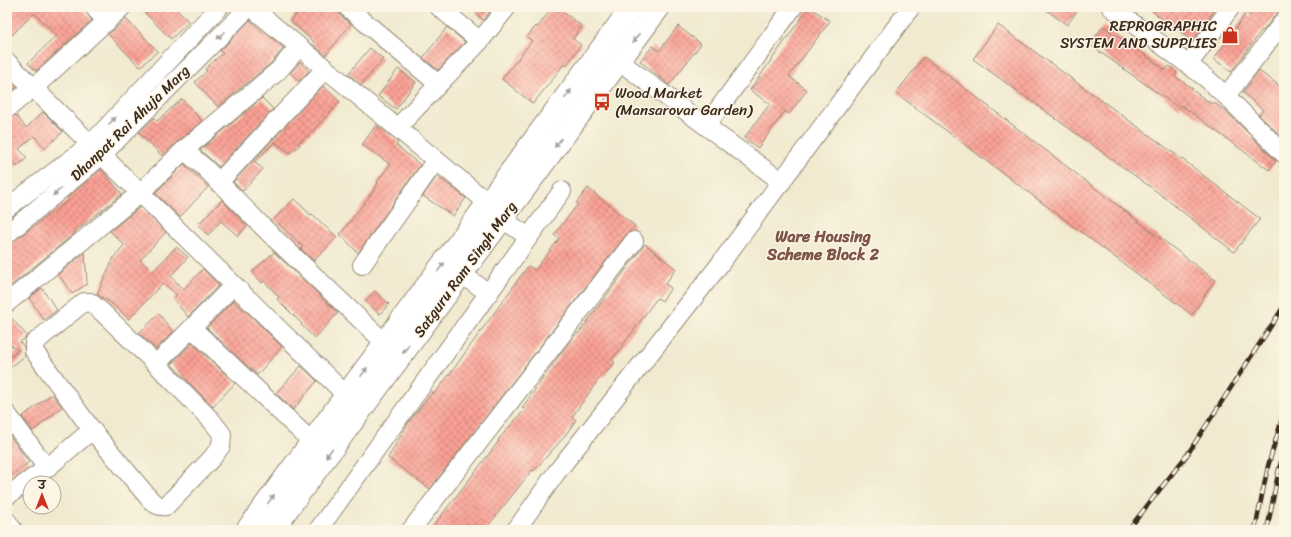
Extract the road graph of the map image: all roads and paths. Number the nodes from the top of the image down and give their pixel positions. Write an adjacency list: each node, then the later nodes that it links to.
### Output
1 (94, 7): 15 (street)
2 (122, 7): 15 (street)
3 (219, 7): 28 (street, Dhanpat Rai Ahuja Marg, one-way to 3)
4 (250, 7): 17 (street); 28 (street, Dhanpat Rai Ahuja Marg, one-way to 28)
5 (347, 7): 22 (street)
6 (440, 7): 16 (street)
7 (508, 7): 16 (street)
8 (632, 7): 36 (main road, Satguru Ram Singh Marg, one-way to 8)
9 (659, 7): 18 (main road, Satguru Ram Singh Marg, one-way to 18)
10 (793, 7): 26 (street)
11 (911, 7): 32 (street)
12 (1111, 7): 20 (street)
13 (1230, 7): 20 (street)
14 (1284, 21): 24 (street)
15 (107, 22): 23 (street)
16 (480, 41): 22 (street)
17 (299, 47): 21 (street); 29 (street)
18 (619, 61): 26 (street); 38 (main road, Satguru Ram Singh Marg, one-way to 38)
19 (7, 62): 23 (street)
20 (1188, 65): 24 (street)
21 (325, 69): 27 (street); 33 (street)
22 (438, 84): 27 (street)
23 (33, 87): 25 (street); 28 (street)
24 (1226, 96): 30 (street)
25 (7, 109)
26 (706, 126): 32 (street)
27 (398, 128): 31 (street)
28 (96, 150): 35 (street); 37 (street, Dhanpat Rai Ahuja Marg); 39 (street, Dhanpat Rai Ahuja Marg, one-way to 39)
29 (184, 150): 33 (street); 35 (street)
30 (1284, 154)
31 (436, 160): 36 (street); 42 (street)
32 (782, 182): 62 (street)
33 (218, 183): 48 (street)
34 (562, 191): 40 (street)
35 (140, 192): 44 (street); 46 (street)
36 (488, 202): 48 (main road, Satguru Ram Singh Marg, one-way to 36)
37 (7, 208)
38 (502, 219): 40 (street); 43 (main road, Satguru Ram Singh Marg)
39 (7, 234)
40 (529, 237): 45 (street)
41 (634, 241): 61 (street)
42 (362, 265)
43 (461, 274): 45 (street); 59 (main road, Satguru Ram Singh Marg, one-way to 59)
44 (234, 285): 47 (street); 50 (street)
45 (489, 293): 60 (street)
46 (7, 303)
47 (192, 328): 49 (street); 53 (street)
48 (385, 343): 50 (main road, Satguru Ram Singh Marg, one-way to 48)
49 (157, 365): 52 (street); 52 (street)
50 (347, 396): 53 (main road, Satguru Ram Singh Marg)
51 (7, 414): 54 (street)
52 (92, 430): 54 (street)
53 (312, 442): 58 (main road, Satguru Ram Singh Marg, one-way to 53)
54 (47, 468): 55 (street)
55 (7, 496)
56 (7, 521): 57 (street)
57 (13, 530)
58 (247, 530)
59 (272, 530)
60 (318, 530)
61 (412, 530)
62 (516, 530)

